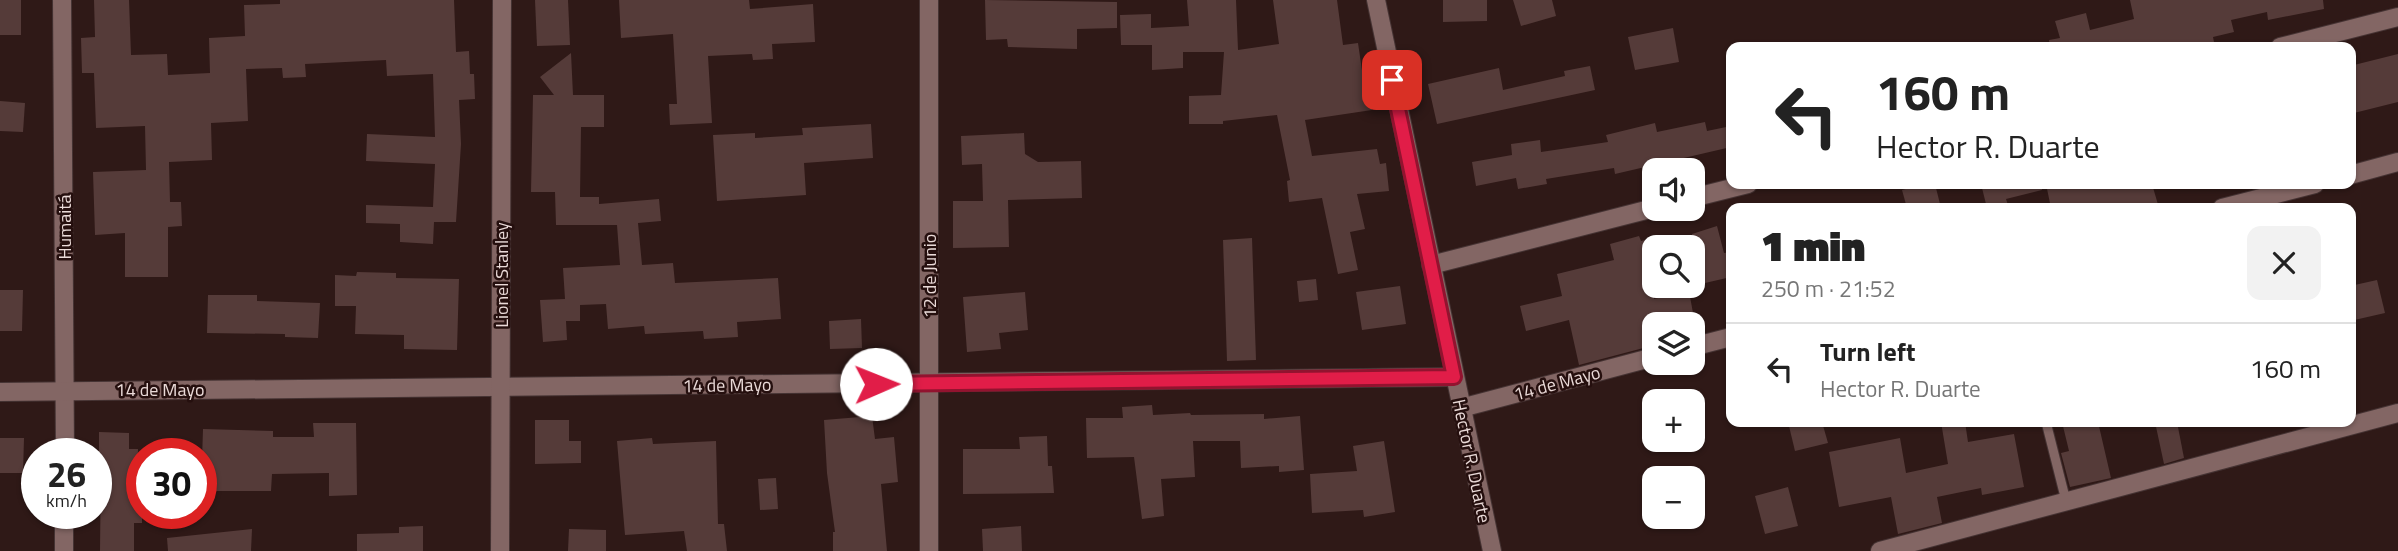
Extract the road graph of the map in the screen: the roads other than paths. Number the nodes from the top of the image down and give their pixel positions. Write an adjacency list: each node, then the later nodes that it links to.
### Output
1 (62, 0): 21 (street, Humaitá)
2 (502, 0): 20 (street, Lionel Stanley)
3 (929, 0): 19 (street, 12 de Junio)
4 (1376, 0): 14 (street, Hector R. Duarte)
5 (2398, 17): 6 (street)
6 (2300, 42)
7 (2398, 162): 8 (street)
8 (2356, 173)
9 (1728, 189): 11 (street)
10 (2296, 189): 12 (street)
11 (1705, 195)
12 (2241, 203)
13 (1642, 211): 14 (street)
14 (1431, 265): 18 (street, Hector R. Duarte)
15 (1726, 338): 16 (street)
16 (1705, 344)
17 (1642, 360): 23 (street, 14 de Mayo)
18 (1454, 377): 19 (street, 14 de Mayo); 23 (street, Hector R. Duarte)
19 (929, 383): 20 (street, 14 de Mayo); 33 (street, 12 de Junio)
20 (500, 387): 21 (street, 14 de Mayo); 32 (street, Lionel Stanley)
21 (65, 390): 22 (street, 14 de Mayo); 28 (street, Humaitá)
22 (0, 392)
23 (1461, 408): 34 (street, Hector R. Duarte)
24 (2398, 412): 25 (street)
25 (2356, 423)
26 (2047, 427): 29 (lane)
27 (2342, 427): 29 (street)
28 (65, 438)
29 (2066, 501): 35 (street)
30 (64, 529): 31 (street)
31 (64, 551)
32 (500, 551)
33 (929, 551)
34 (1492, 551)
35 (1880, 551)

